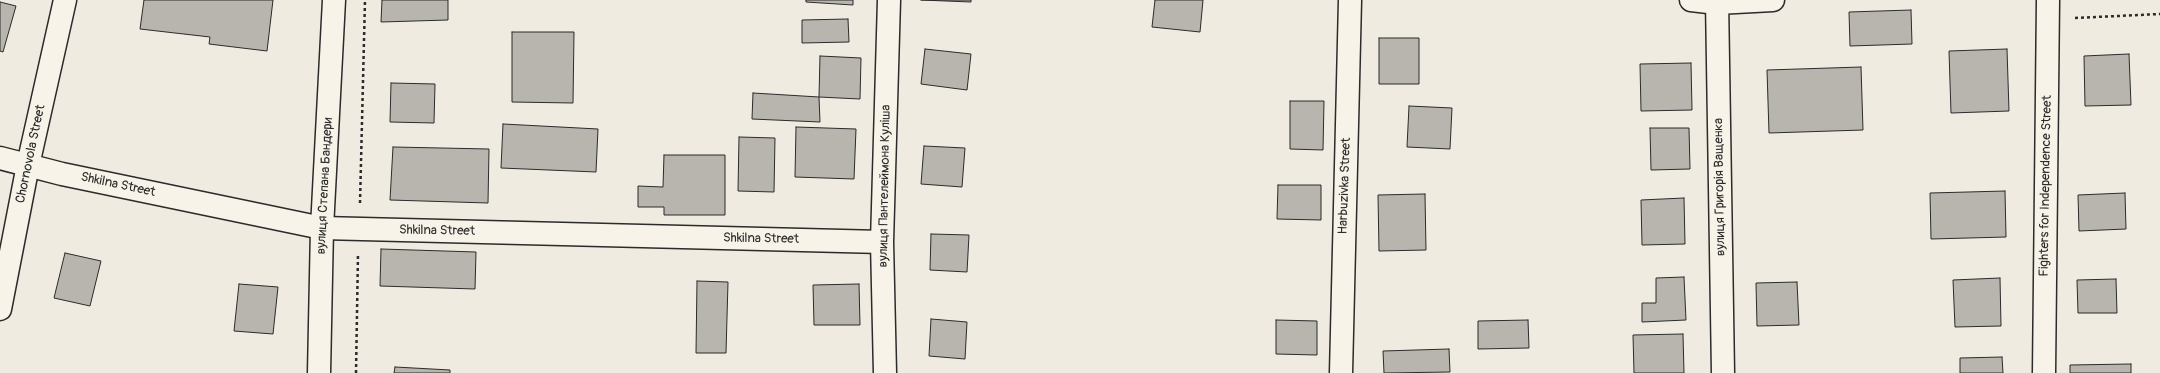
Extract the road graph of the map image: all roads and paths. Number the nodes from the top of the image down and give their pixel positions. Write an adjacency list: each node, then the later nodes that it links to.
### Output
1 (66, 0): 12 (street, Chornovola Street)
2 (334, 0): 13 (street, вулиця Степана Бандери)
3 (365, 0): 14 (path)
4 (889, 0): 15 (street, вулиця Пантелеймона Куліша)
5 (1350, 0): 20 (street, Harbuzivka Street)
6 (1691, 0): 8 (street)
7 (1773, 0): 8 (street)
8 (1717, 1): 21 (street, вулиця Григорія Ващенка)
9 (2048, 10): 10 (path); 22 (street, Fighters for Independence Street)
10 (2160, 14)
11 (0, 158): 12 (street, Shkilna Street)
12 (28, 165): 13 (street, Shkilna Street); 16 (street, Chornovola Street)
13 (322, 228): 14 (street, Shkilna Street); 17 (street, вулиця Степана Бандери)
14 (359, 229): 15 (street, Shkilna Street); 18 (path)
15 (882, 242): 19 (street, вулиця Пантелеймона Куліша)
16 (0, 309)
17 (320, 373)
18 (356, 373)
19 (885, 373)
20 (1340, 373)
21 (1723, 373)
22 (2044, 373)

